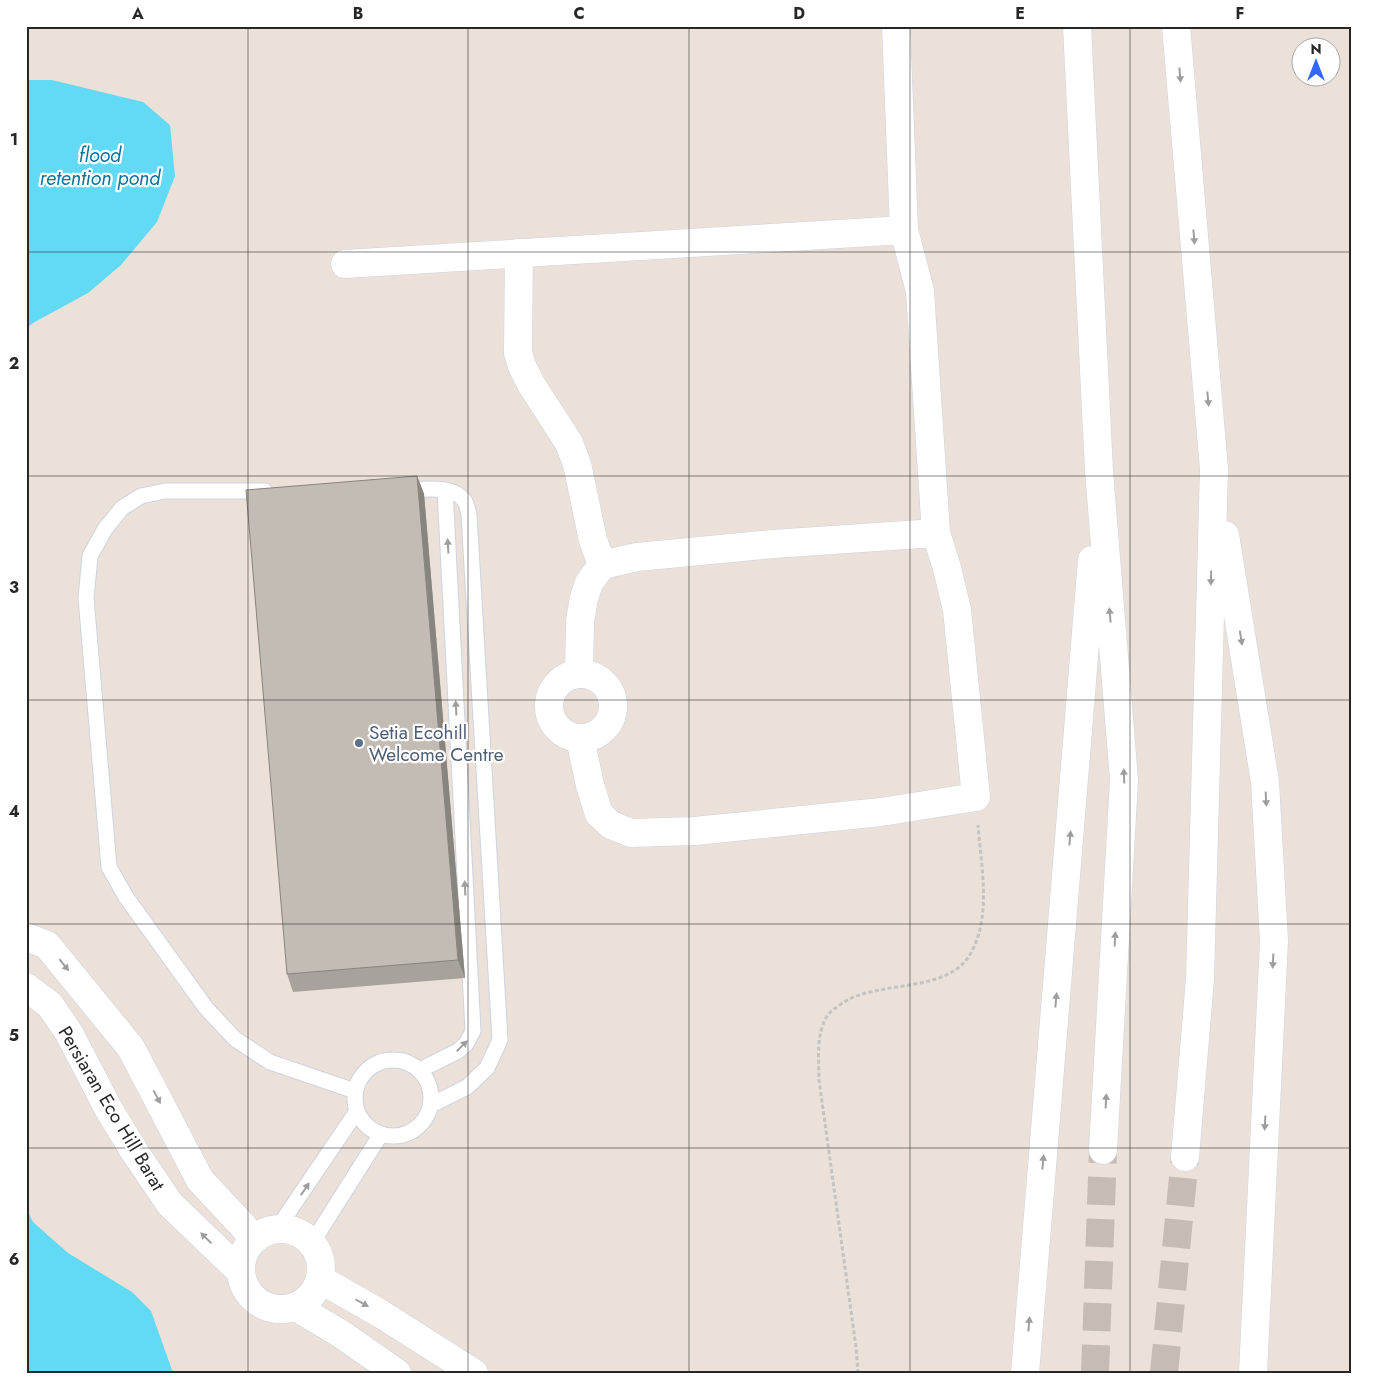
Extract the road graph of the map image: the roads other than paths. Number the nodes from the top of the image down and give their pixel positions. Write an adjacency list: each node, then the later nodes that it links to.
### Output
1 (896, 26): 4 (street)
2 (1077, 26): 8 (street)
3 (1176, 26): 7 (street, one-way to 7)
4 (904, 230): 5 (street); 12 (street)
5 (519, 254): 6 (street); 13 (street)
6 (345, 264)
7 (1214, 469): 24 (street, one-way to 24); 33 (street, one-way to 33)
8 (1100, 471): 23 (street, one-way to 8); 32 (street, one-way to 8)
9 (385, 490): 10 (lane)
10 (445, 490): 18 (lane, one-way to 10); 20 (lane)
11 (275, 491): 19 (lane)
12 (936, 533): 13 (street); 15 (street)
13 (602, 565): 14 (street)
14 (579, 674): 15 (street); 15 (street)
15 (580, 738)
16 (26, 937): 25 (street, Persiaran Eco Hill Barat, one-way to 25)
17 (26, 987): 27 (street, Persiaran Eco Hill Barat, one-way to 17)
18 (420, 1070): 19 (lane); 20 (lane)
19 (356, 1091): 21 (lane)
20 (431, 1106): 22 (lane)
21 (357, 1111): 22 (lane); 25 (lane, one-way to 21)
22 (381, 1134): 26 (lane)
23 (1103, 1150)
24 (1185, 1157)
25 (266, 1234): 26 (street); 27 (street)
26 (312, 1243): 28 (street)
27 (241, 1272): 29 (street, Persiaran Eco Hill Barat)
28 (320, 1279): 29 (street); 31 (street, one-way to 31)
29 (296, 1307): 30 (street)
30 (397, 1373)
31 (474, 1373)
32 (1025, 1373)
33 (1253, 1373)

